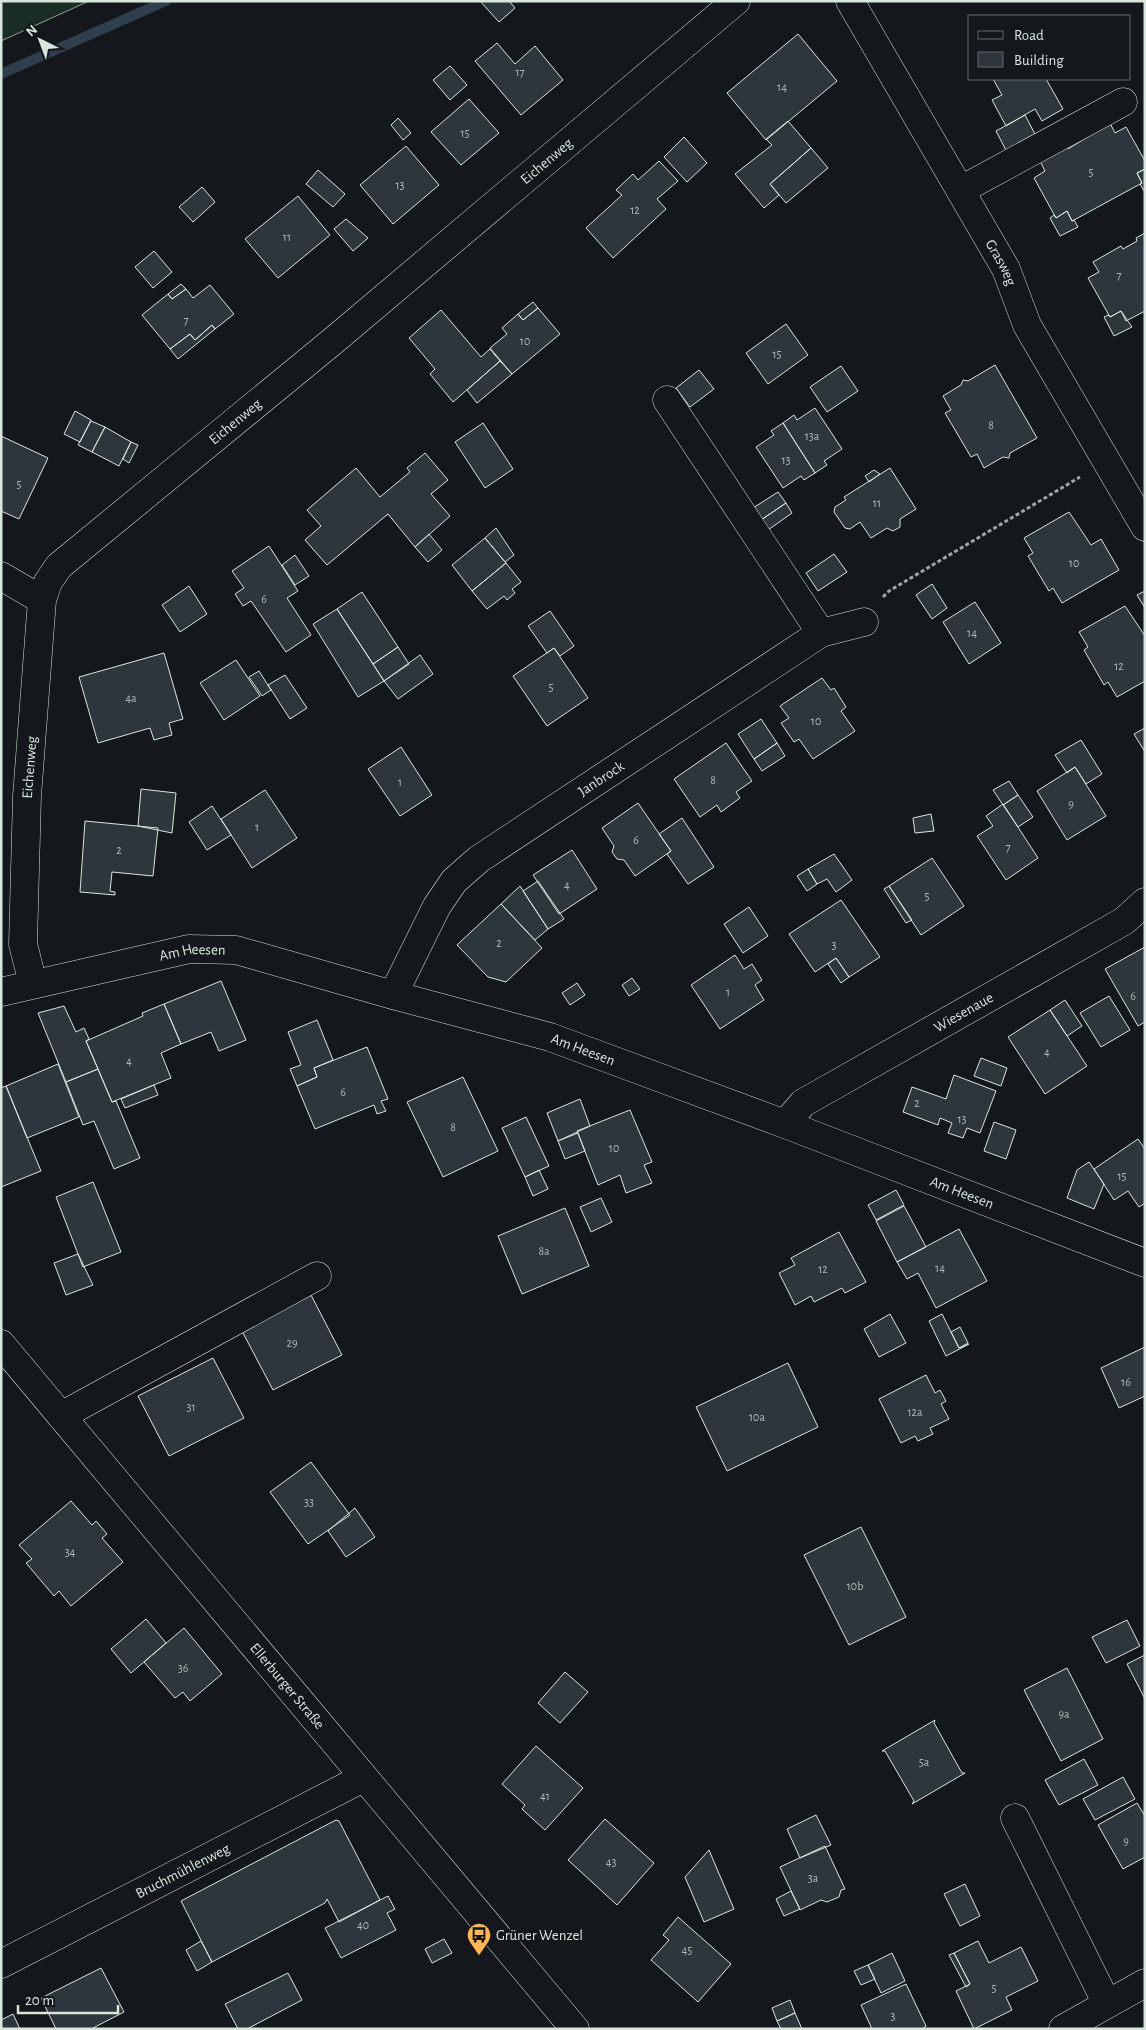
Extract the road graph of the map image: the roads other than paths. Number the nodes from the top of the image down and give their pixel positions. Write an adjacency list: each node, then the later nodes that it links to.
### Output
1 (736, 1): 8 (street, Eichenweg)
2 (850, 1): 4 (street, Grasweg)
3 (1123, 102): 4 (street)
4 (961, 190): 6 (street, Grasweg)
5 (667, 400): 10 (street)
6 (1145, 527)
7 (1, 576): 8 (street)
8 (42, 600): 12 (street, Eichenweg)
9 (864, 622): 10 (street, Janbrock)
10 (822, 633): 14 (street, Janbrock)
11 (1145, 902): 15 (street, Wiesenaue)
12 (33, 984): 13 (street, Am Heesen); 14 (street, Am Heesen)
13 (1, 992)
14 (393, 995): 15 (street, Am Heesen)
15 (785, 1124): 16 (street, Am Heesen)
16 (1145, 1263)
17 (317, 1276): 19 (street)
18 (1, 1344): 19 (street, Ellerburger Straße)
19 (61, 1416): 20 (street, Ellerburger Straße)
20 (363, 1778): 22 (street, Bruchmühlenweg); 25 (street, Ellerburger Straße)
21 (1015, 1818): 24 (street)
22 (1, 1964)
23 (1145, 1983): 24 (street)
24 (1107, 2004): 26 (street)
25 (575, 2029)
26 (1063, 2029)

